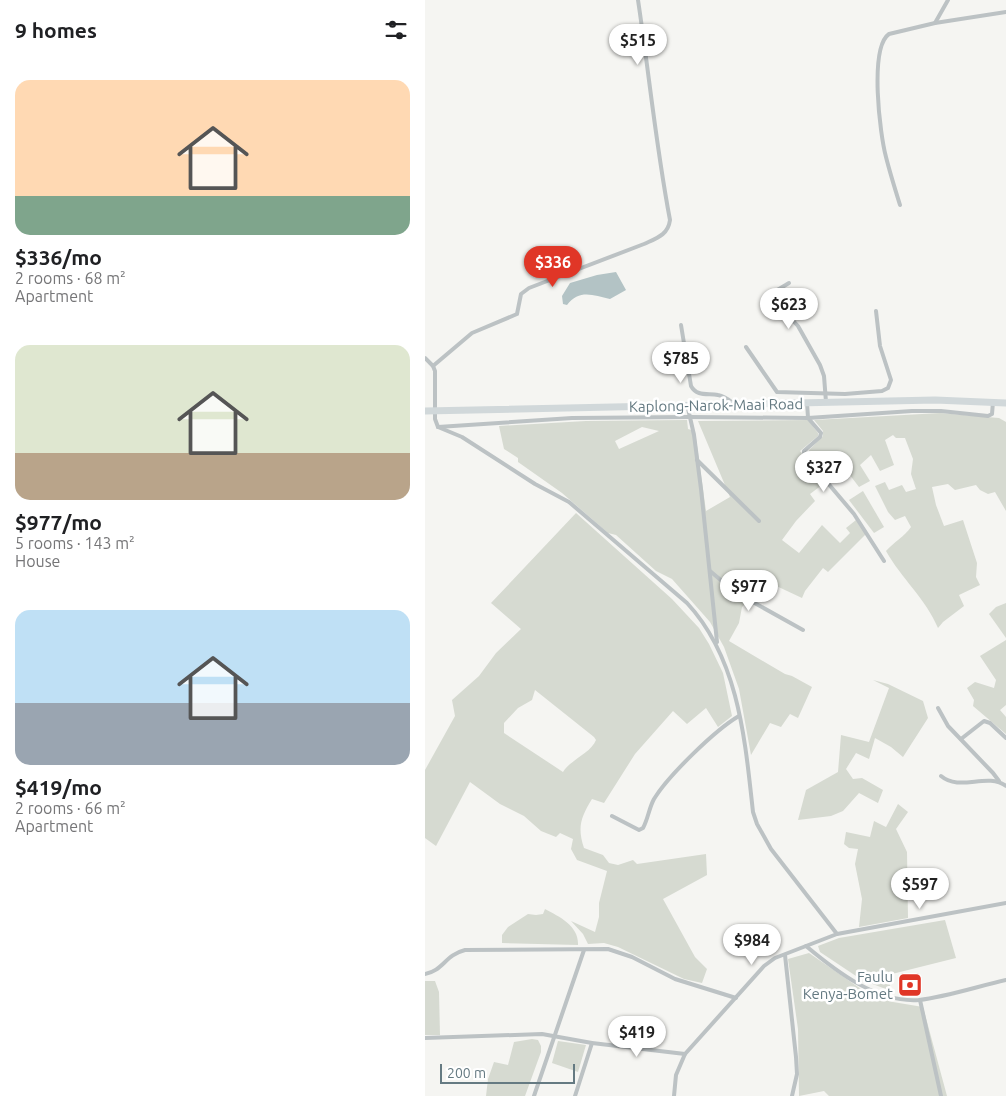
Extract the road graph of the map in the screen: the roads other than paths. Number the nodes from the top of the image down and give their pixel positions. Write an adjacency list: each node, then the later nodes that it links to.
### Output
1 (638, 0): 11 (street)
2 (949, 0): 4 (street)
3 (1006, 12): 4 (street)
4 (935, 23): 5 (street)
5 (901, 205)
6 (789, 283): 12 (street)
7 (877, 311): 12 (street)
8 (681, 325): 17 (street)
9 (747, 348): 12 (street)
10 (425, 358): 11 (street)
11 (433, 366): 22 (street)
12 (825, 394): 15 (street)
13 (955, 400): 15 (highway, Kaplong-Narok-Maai Road); 16 (highway, Kaplong-Narok-Maai Road); 23 (street)
14 (807, 402): 15 (highway, Kaplong-Narok-Maai Road); 17 (highway, Kaplong-Narok-Maai Road); 26 (street)
15 (826, 402)
16 (993, 402): 18 (highway, Kaplong-Narok-Maai Road); 23 (street)
17 (733, 403): 19 (highway, Kaplong-Narok-Maai Road)
18 (1006, 403)
19 (687, 404): 20 (highway, Kaplong-Narok-Maai Road); 24 (street)
20 (573, 408): 22 (highway, Kaplong-Narok-Maai Road); 25 (street)
21 (425, 411): 22 (highway, Kaplong-Narok-Maai Road)
22 (435, 411): 27 (street)
23 (955, 412): 26 (street)
24 (690, 417): 25 (street); 26 (street); 28 (street)
25 (572, 418): 27 (street)
26 (808, 418): 30 (street)
27 (438, 427): 33 (street)
28 (697, 460): 29 (street); 31 (street)
29 (759, 521)
30 (884, 561)
31 (710, 572): 32 (street); 33 (street)
32 (803, 630)
33 (717, 646): 35 (street)
34 (938, 708): 37 (street)
35 (739, 716): 41 (street); 43 (street)
36 (1006, 738): 37 (street)
37 (961, 739): 39 (street)
38 (941, 776): 39 (street)
39 (999, 781): 40 (street)
40 (1006, 786)
41 (612, 816)
42 (1006, 903): 43 (street)
43 (837, 934): 44 (street)
44 (806, 946): 46 (street); 50 (street)
45 (584, 950): 47 (street); 49 (street); 51 (street)
46 (785, 955): 49 (street); 58 (street)
47 (425, 974)
48 (1006, 980): 50 (street)
49 (736, 998): 54 (street)
50 (920, 1000): 59 (street)
51 (555, 1036): 52 (street); 53 (street); 55 (street)
52 (425, 1038)
53 (593, 1043): 54 (street); 56 (street)
54 (685, 1054): 57 (street)
55 (534, 1096)
56 (575, 1096)
57 (674, 1096)
58 (792, 1096)
59 (941, 1096)

